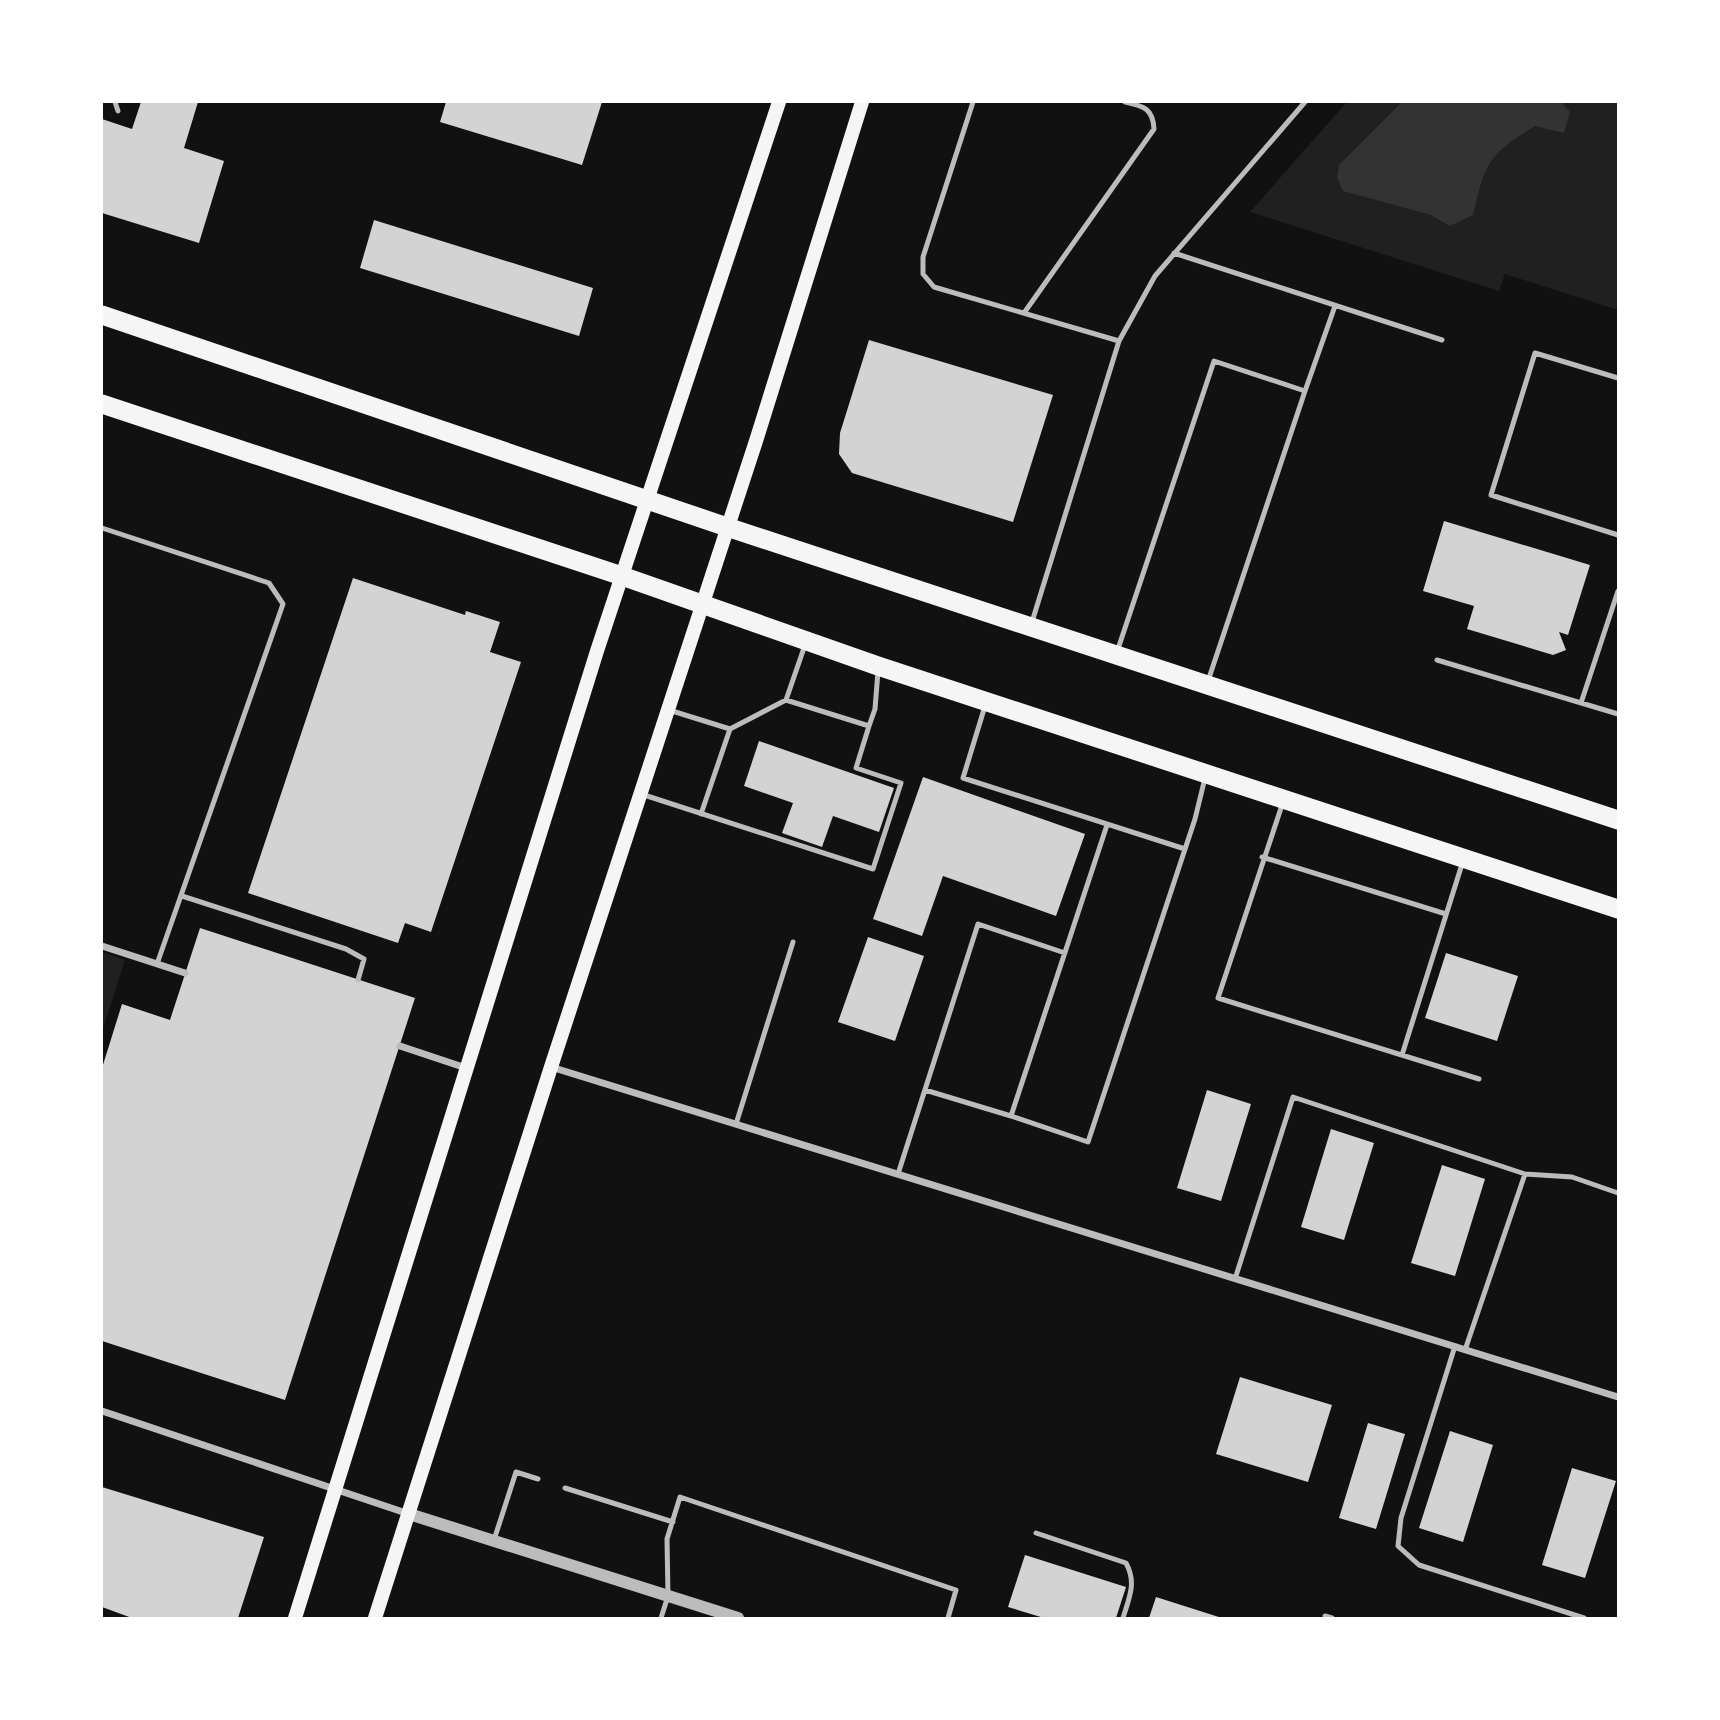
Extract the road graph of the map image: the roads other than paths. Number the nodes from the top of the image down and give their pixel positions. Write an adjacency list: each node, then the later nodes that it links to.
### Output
1 (115, 102): 7 (lane)
2 (779, 102): 17 (main road)
3 (862, 102): 18 (main road)
4 (973, 102): 10 (lane)
5 (1125, 102): 10 (lane)
6 (1305, 102): 8 (lane)
7 (118, 111)
8 (1174, 253): 9 (lane); 13 (lane)
9 (1335, 306): 12 (lane); 15 (lane)
10 (1024, 313): 13 (lane)
11 (102, 315): 17 (highway)
12 (1442, 340)
13 (1119, 341): 24 (lane)
14 (1619, 378): 20 (lane)
15 (1305, 391): 26 (lane); 29 (lane)
16 (102, 404): 21 (highway)
17 (647, 500): 18 (highway); 21 (main road)
18 (727, 527): 23 (main road); 24 (highway)
19 (102, 528): 46 (lane)
20 (1619, 535)
21 (622, 576): 23 (highway); 58 (main road)
22 (1619, 591): 32 (lane)
23 (701, 604): 25 (highway); 33 (main road)
24 (1031, 627): 26 (highway)
25 (807, 641): 28 (highway); 30 (lane)
26 (1116, 655): 29 (highway)
27 (1437, 660): 32 (lane)
28 (878, 666): 31 (highway); 35 (lane)
29 (1207, 685): 41 (highway)
30 (786, 700): 35 (lane); 36 (lane)
31 (986, 701): 37 (highway); 42 (lane)
32 (1581, 703): 34 (lane)
33 (669, 710): 36 (lane); 38 (main road)
34 (1619, 715)
35 (869, 726): 40 (lane)
36 (730, 729): 40 (lane)
37 (1207, 772): 39 (highway); 43 (lane)
38 (641, 794): 40 (lane); 57 (main road)
39 (1284, 798): 44 (lane); 45 (highway)
40 (701, 814)
41 (1619, 820)
42 (1107, 825): 43 (lane); 51 (lane)
43 (1185, 849): 61 (lane)
44 (1262, 857): 48 (lane); 56 (lane)
45 (1464, 860): 47 (highway); 48 (lane)
46 (182, 896): 52 (lane); 54 (lane)
47 (1619, 909)
48 (1446, 914): 56 (lane)
49 (793, 942): 62 (lane)
50 (102, 946): 52 (street)
51 (1065, 953): 60 (lane); 61 (lane)
52 (158, 964): 53 (street)
53 (185, 973)
54 (358, 980)
55 (400, 1046): 58 (street)
56 (1402, 1055): 59 (lane)
57 (551, 1067): 62 (street); 74 (main road)
58 (469, 1069): 73 (main road)
59 (1479, 1079)
60 (925, 1090): 61 (lane); 63 (lane)
61 (1010, 1116)
62 (736, 1124): 63 (street)
63 (898, 1174): 66 (street)
64 (1525, 1174): 65 (lane); 66 (lane); 68 (lane)
65 (1619, 1193)
66 (1235, 1279): 67 (street)
67 (1455, 1346): 68 (street); 87 (lane)
68 (1465, 1350): 69 (street)
69 (1619, 1397)
70 (102, 1411): 73 (street)
71 (538, 1479): 77 (lane)
72 (565, 1488): 75 (lane)
73 (336, 1489): 74 (street); 80 (main road)
74 (409, 1514): 77 (street); 81 (main road)
75 (673, 1522): 78 (lane); 84 (lane)
76 (1036, 1533): 85 (lane)
77 (494, 1541): 78 (street)
78 (668, 1596): 82 (lane); 83 (street)
79 (1325, 1616): 86 (lane)
80 (295, 1619)
81 (375, 1619)
82 (661, 1619)
83 (738, 1619)
84 (948, 1619)
85 (1123, 1619)
86 (1332, 1619)
87 (1584, 1619)

